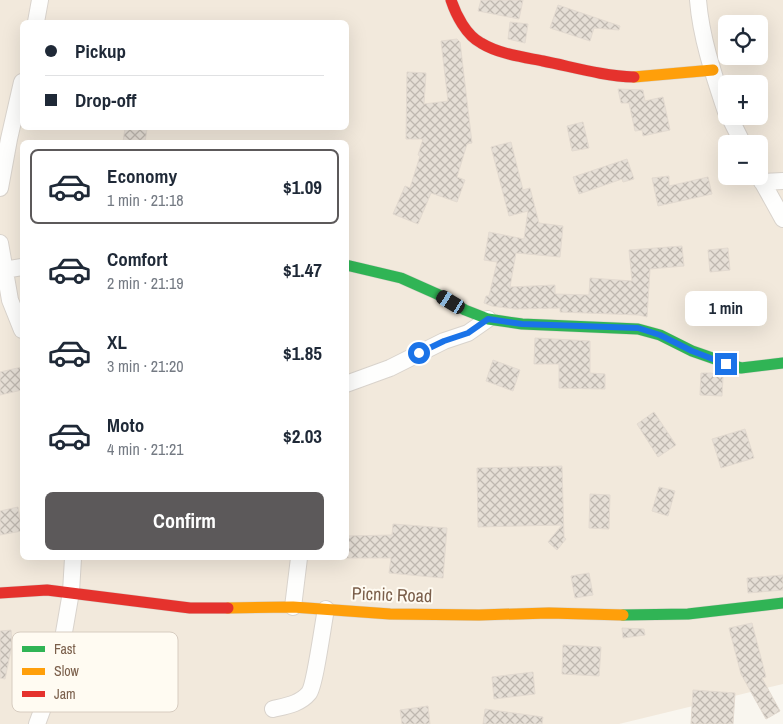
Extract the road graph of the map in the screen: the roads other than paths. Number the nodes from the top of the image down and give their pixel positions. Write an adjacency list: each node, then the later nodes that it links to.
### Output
1 (40, 0): 4 (street)
2 (451, 0): 5 (street)
3 (698, 0): 5 (street)
4 (36, 20)
5 (713, 70): 6 (street)
6 (718, 86)
7 (20, 91): 11 (street)
8 (768, 180): 9 (street)
9 (783, 181)
10 (763, 185): 12 (street)
11 (0, 188)
12 (783, 219)
13 (0, 244): 16 (street)
14 (349, 266): 17 (street)
15 (20, 267): 16 (street)
16 (4, 270): 18 (street)
17 (488, 319): 19 (street); 20 (street)
18 (20, 325)
19 (783, 363)
20 (349, 383)
21 (73, 560): 23 (street)
22 (299, 560): 26 (street)
23 (71, 592): 24 (street, Picnic Road); 26 (street, Picnic Road); 28 (street)
24 (0, 593)
25 (783, 603): 27 (street, Picnic Road)
26 (293, 607): 27 (street, Picnic Road)
27 (326, 609): 29 (street)
28 (64, 632)
29 (274, 709)
30 (41, 712): 31 (street)
31 (37, 724)

